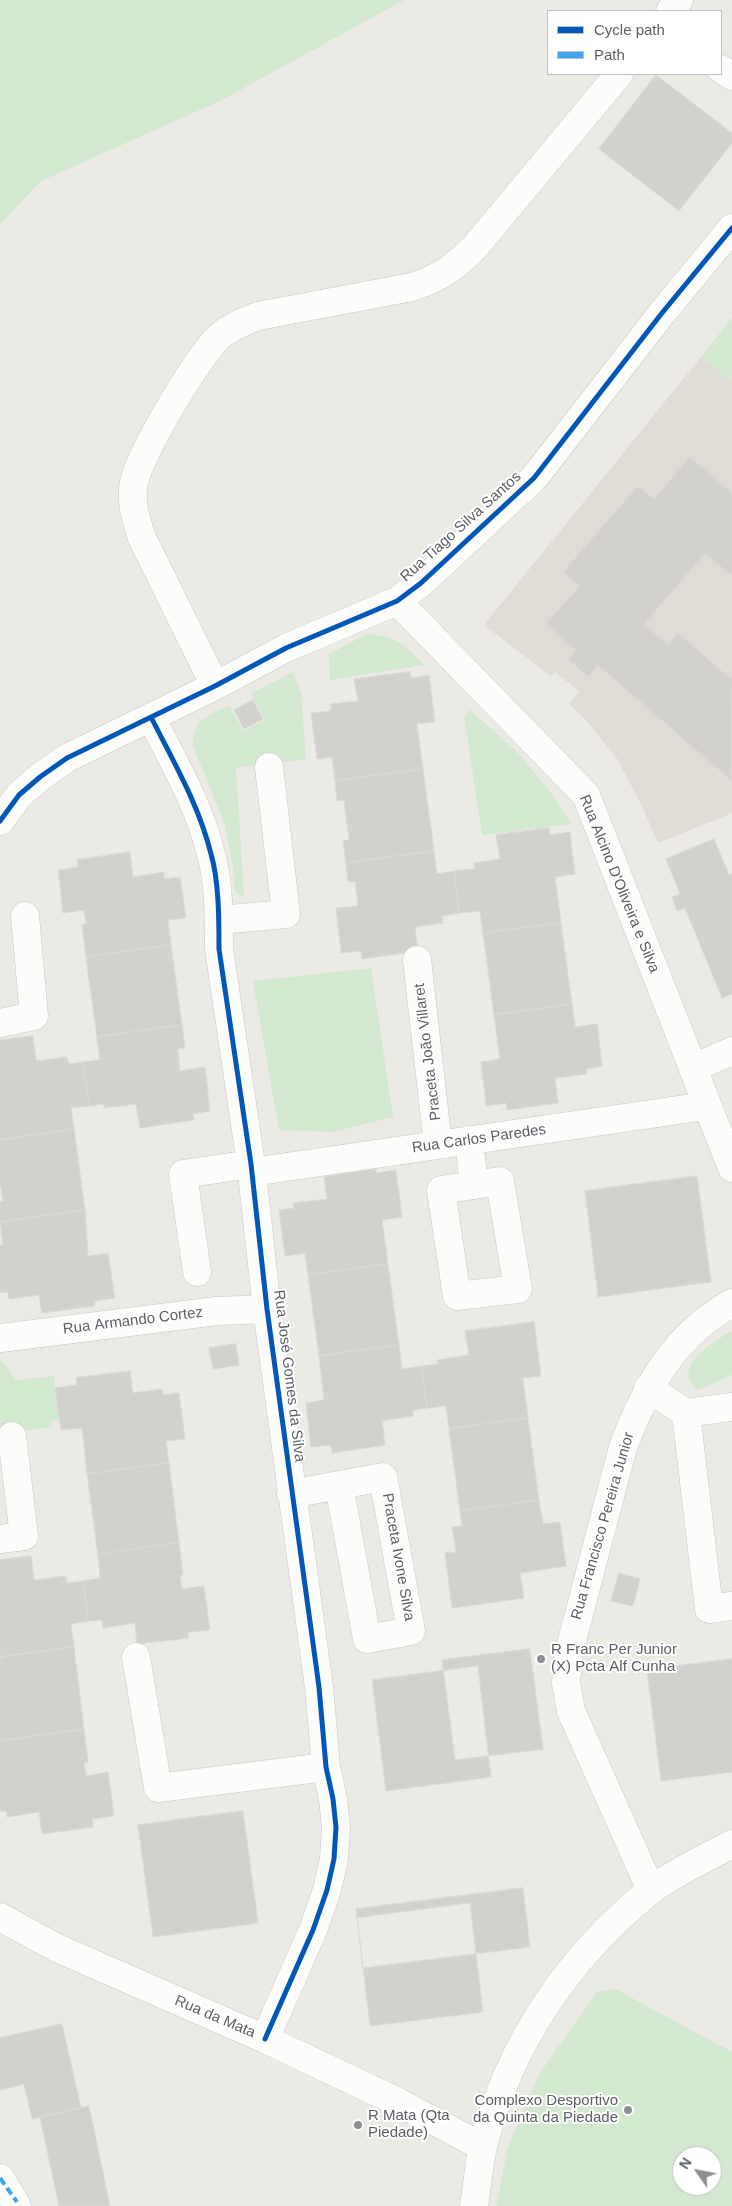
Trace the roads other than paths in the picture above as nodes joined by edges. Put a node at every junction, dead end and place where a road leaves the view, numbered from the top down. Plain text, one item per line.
1 (679, 0) edge
2 (671, 10) edge
3 (617, 75) edge
4 (732, 228) edge
5 (397, 601) junction
6 (215, 686) junction
7 (150, 717) junction
8 (269, 767) dead end
9 (0, 821) edge
10 (25, 916) dead end
11 (219, 920) junction
12 (417, 960) dead end
13 (0, 1023) edge
14 (732, 1050) edge
15 (693, 1068) junction
16 (706, 1106) junction
17 (469, 1140) junction
18 (438, 1145) junction
19 (252, 1168) junction
20 (732, 1168) edge
21 (474, 1185) dead end
22 (197, 1272) dead end
23 (732, 1303) edge
24 (267, 1309) junction
25 (0, 1338) edge
26 (648, 1388) junction
27 (732, 1407) edge
28 (686, 1413) junction
29 (12, 1436) dead end
30 (339, 1485) junction
31 (291, 1494) junction
32 (0, 1539) edge
33 (732, 1606) edge
34 (136, 1657) dead end
35 (326, 1767) junction
36 (732, 1844) edge
37 (651, 1890) junction
38 (0, 1917) edge
39 (265, 2039) junction
40 (483, 2147) junction
41 (0, 2178) edge
42 (17, 2204) edge
43 (474, 2206) edge

1 - 2 street
3 - 6 street
4 - 5 street, Rua Tiago Silva Santos
5 - 6 street, Rua Tiago Silva Santos
5 - 15 street, Rua Alcino D'Oliveira e Silva
6 - 7 street, Rua Tiago Silva Santos
7 - 9 street, Rua Tiago Silva Santos
7 - 11 street, Rua José Gomes da Silva
8 - 11 street
10 - 13 street
11 - 19 street, Rua José Gomes da Silva
12 - 18 street, Praceta João Villaret
14 - 15 street
15 - 16 street, Rua Alcino D'Oliveira e Silva
16 - 17 street, Rua Carlos Paredes
16 - 20 street, Rua Alcino D'Oliveira e Silva
17 - 18 street, Rua Carlos Paredes
17 - 21 street
18 - 19 street, Rua Carlos Paredes
19 - 22 street, Rua Carlos Paredes
19 - 24 street, Rua José Gomes da Silva
23 - 26 street, Rua Francisco Pereira Junior
24 - 25 street, Rua Armando Cortez
24 - 31 street, Rua José Gomes da Silva
26 - 28 street
26 - 37 street, Rua Francisco Pereira Junior
27 - 28 street
28 - 33 street
29 - 32 street
30 - 30 street, Praceta Ivone Silva
30 - 31 street, Praceta Ivone Silva
31 - 35 street, Rua José Gomes da Silva
34 - 35 street
35 - 39 street, Rua José Gomes da Silva
36 - 37 street
37 - 40 street
38 - 39 street, Rua da Mata
39 - 40 street, Rua da Mata
40 - 43 street
41 - 42 street

